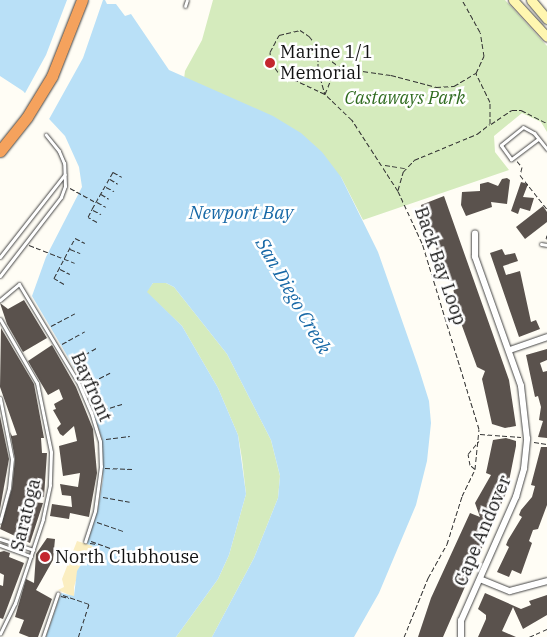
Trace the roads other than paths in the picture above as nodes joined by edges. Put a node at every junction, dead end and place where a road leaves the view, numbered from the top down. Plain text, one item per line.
1 (82, 0) edge
2 (187, 0) edge
3 (513, 0) edge
4 (530, 0) edge
5 (185, 6) dead end
6 (547, 18) edge
7 (547, 37) edge
8 (46, 135) dead end
9 (538, 139) junction
10 (547, 149) edge
11 (0, 151) edge
12 (65, 173) junction
13 (475, 234) dead end
14 (542, 244) dead end
15 (547, 245) edge
16 (0, 257) edge
17 (0, 276) edge
18 (0, 300) edge
19 (0, 319) edge
20 (547, 337) edge
21 (510, 350) junction
22 (0, 398) edge
23 (0, 522) edge
24 (0, 539) edge
25 (87, 541) road end
26 (0, 545) edge
27 (33, 550) junction
28 (31, 556) junction
29 (480, 579) junction
30 (547, 580) edge
31 (58, 593) road end
32 (1, 636) edge
33 (43, 637) edge
34 (461, 637) edge

1 - 11 highway
2 - 5 lane
3 - 7 street
4 - 6 street
8 - 12 lane
9 - 9 lane
9 - 10 lane
12 - 16 lane
12 - 17 lane
13 - 21 street, Cape Andover
14 - 15 lane
18 - 25 lane, Bayfront
19 - 27 lane, Saratoga
20 - 21 street
21 - 29 street, Cape Andover
22 - 23 lane
24 - 27 lane
26 - 28 lane
27 - 28 lane, Saratoga
28 - 32 lane, Saratoga
29 - 30 street
29 - 34 street, Cape Andover
31 - 33 lane

